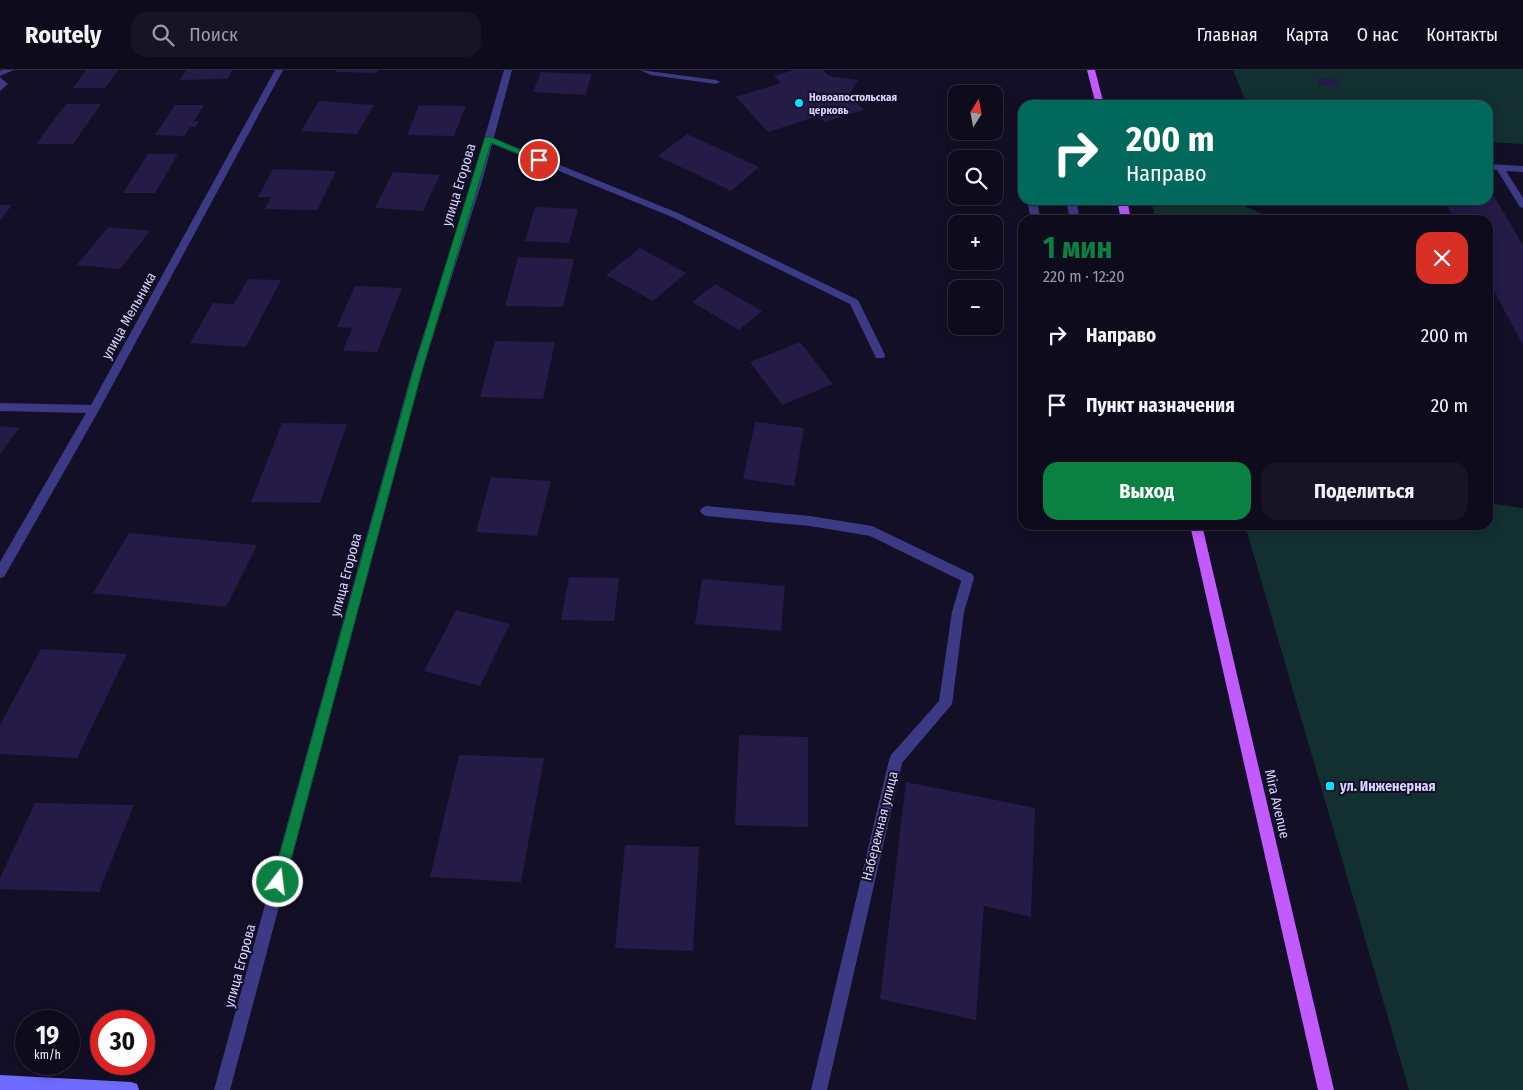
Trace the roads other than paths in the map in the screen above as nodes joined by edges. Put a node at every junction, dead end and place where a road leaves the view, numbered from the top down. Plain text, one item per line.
1 (10, 70) edge
2 (279, 70) edge
3 (508, 70) edge
4 (644, 70) edge
5 (1092, 70) edge
6 (0, 74) edge
7 (0, 79) edge
8 (716, 82) dead end
9 (0, 89) edge
10 (1099, 100) edge
11 (488, 139) junction
12 (1493, 168) edge
13 (1500, 168) junction
14 (1523, 169) edge
15 (1523, 205) edge
16 (880, 355) dead end
17 (0, 407) edge
18 (94, 409) junction
19 (706, 511) dead end
20 (1197, 530) edge
21 (0, 573) edge
22 (0, 1083) edge
23 (131, 1090) edge
24 (222, 1090) edge
25 (819, 1090) edge
26 (1326, 1090) edge

1 - 6 street
2 - 18 street, улица Мельника
3 - 11 street, улица Егорова
4 - 8 street
5 - 10 main road
7 - 9 street
11 - 16 street
11 - 24 street, улица Егорова
12 - 13 street
13 - 14 street
13 - 15 street
17 - 18 street
18 - 21 street, улица Мельника
19 - 25 street, Набережная улица
20 - 26 main road, Mira Avenue
22 - 23 street

